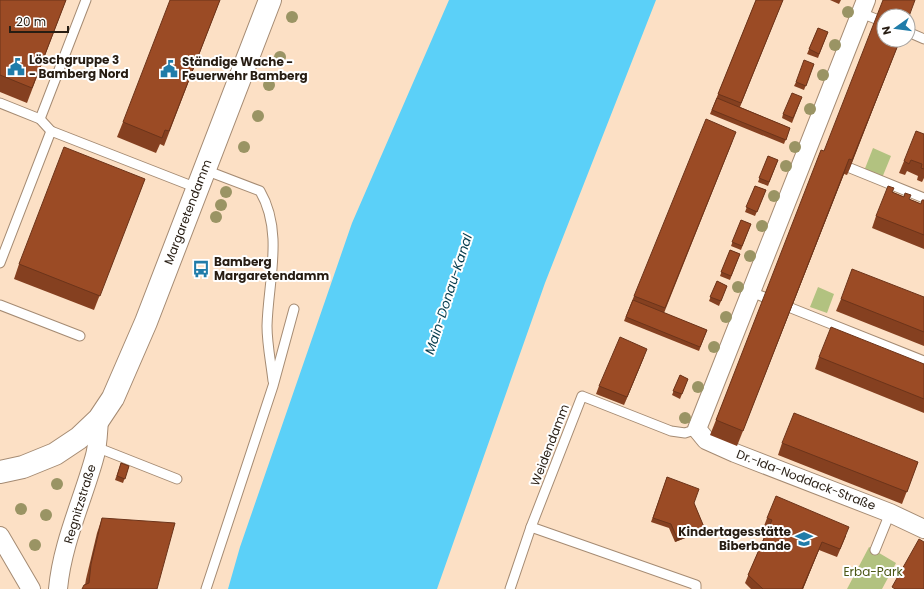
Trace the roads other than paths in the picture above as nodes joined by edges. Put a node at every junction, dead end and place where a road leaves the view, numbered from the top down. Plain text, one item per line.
1 (86, 0) edge
2 (270, 0) edge
3 (868, 11) edge
4 (0, 103) edge
5 (40, 118) junction
6 (51, 131) junction
7 (850, 168) edge
8 (201, 179) junction
9 (924, 198) edge
10 (0, 263) edge
11 (0, 305) edge
12 (791, 308) edge
13 (294, 309) dead end
14 (80, 336) dead end
15 (924, 361) edge
16 (273, 386) junction
17 (99, 419) junction
18 (697, 429) junction
19 (96, 447) junction
20 (0, 472) edge
21 (177, 479) dead end
22 (890, 513) junction
23 (531, 527) junction
24 (922, 528) edge
25 (0, 536) edge
26 (875, 550) dead end
27 (696, 587) edge
28 (31, 589) edge
29 (58, 589) edge
30 (206, 589) edge
31 (510, 589) edge

1 - 5 lane
2 - 8 street, Margaretendamm
3 - 18 street
4 - 5 lane
5 - 6 lane
6 - 8 lane
6 - 10 lane
7 - 9 lane
8 - 16 lane
8 - 17 street, Margaretendamm
11 - 14 lane
12 - 15 lane
13 - 16 lane
16 - 30 lane
17 - 19 street, Regnitzstraße
17 - 20 street, Margaretendamm
18 - 22 street, Dr.-Ida-Noddack-Straße
18 - 23 lane, Weidendamm
19 - 21 lane
19 - 29 street, Regnitzstraße
22 - 24 street, Dr.-Ida-Noddack-Straße
22 - 26 lane
23 - 27 lane
23 - 31 lane, Weidendamm
25 - 28 street

